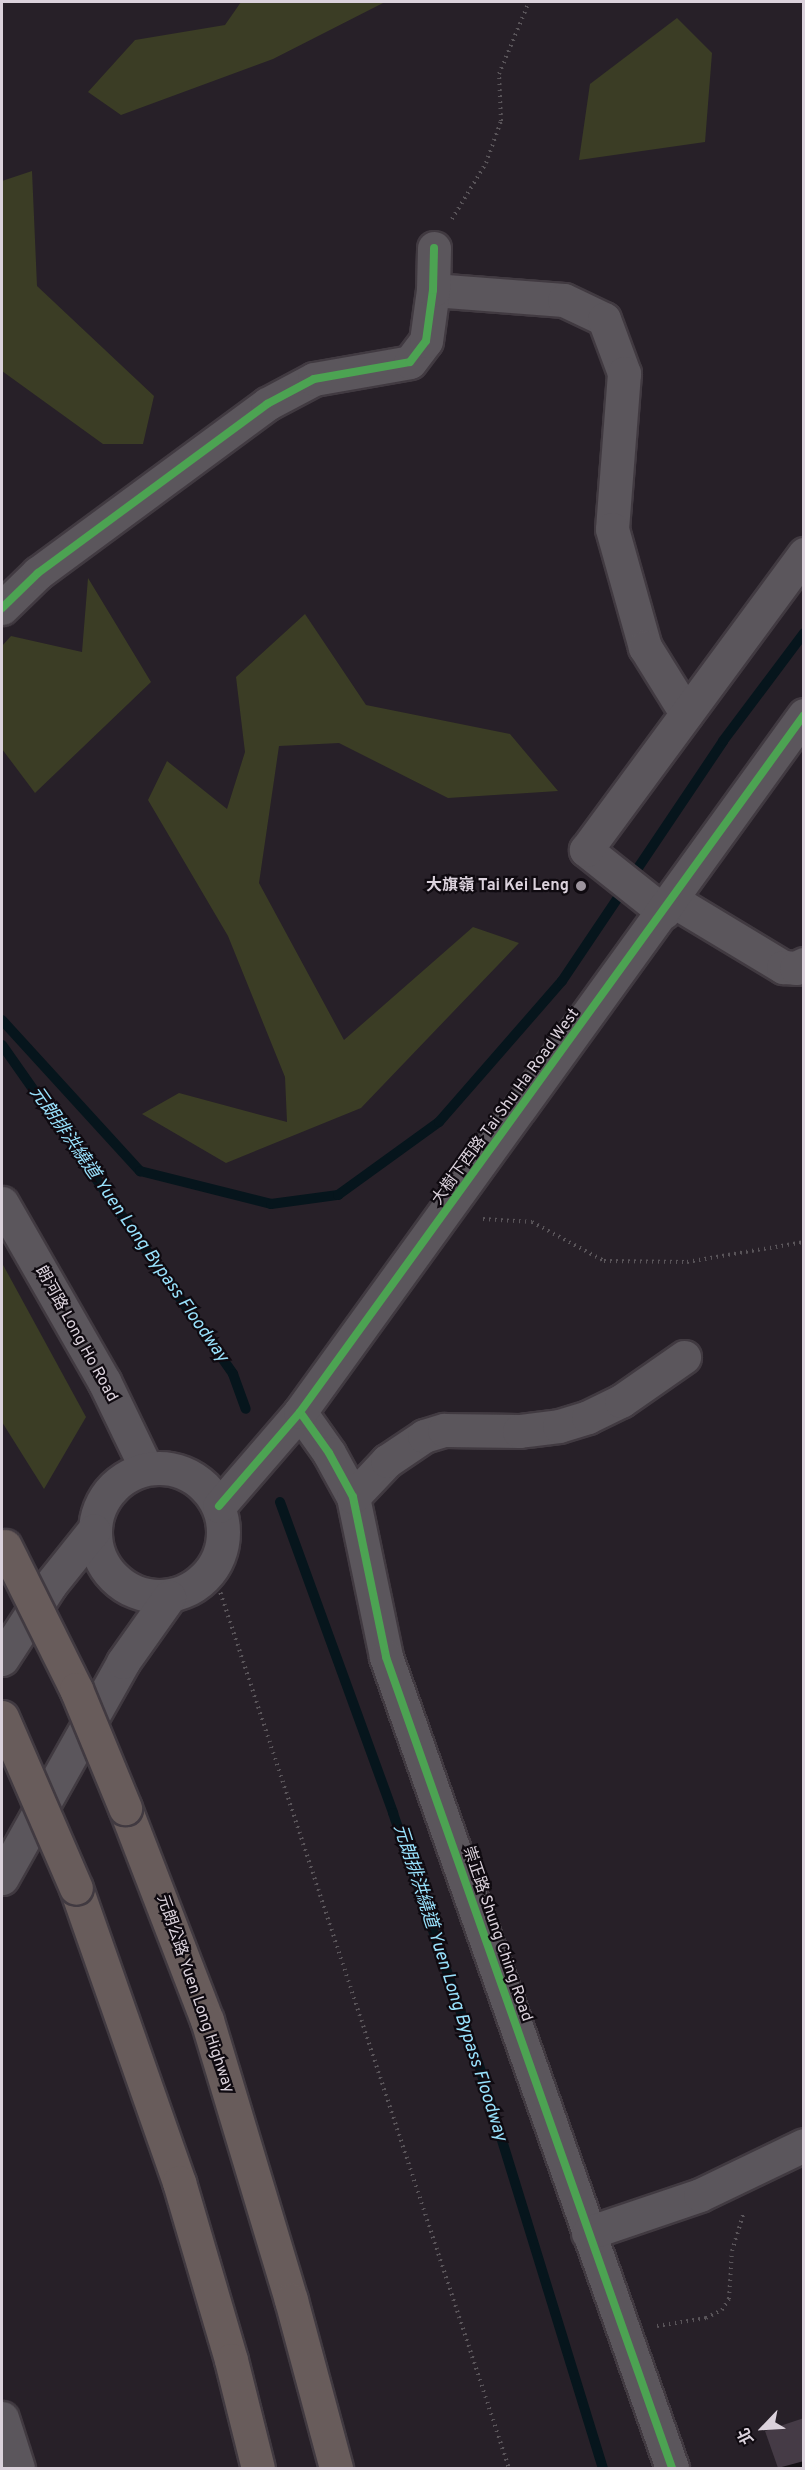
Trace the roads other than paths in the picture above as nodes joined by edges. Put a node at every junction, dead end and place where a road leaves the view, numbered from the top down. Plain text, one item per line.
1 (434, 248) road end
2 (433, 290) junction
3 (804, 554) edge
4 (2, 608) edge
5 (686, 712) junction
6 (804, 715) edge
7 (668, 906) junction
8 (804, 964) edge
9 (2, 1203) edge
10 (684, 1358) dead end
11 (300, 1412) junction
12 (146, 1468) junction
13 (354, 1497) junction
14 (219, 1506) junction
15 (94, 1530) junction
16 (3, 1542) edge
17 (169, 1597) junction
18 (2, 1659) edge
19 (2, 1717) edge
20 (2, 1878) edge
21 (804, 2145) edge
22 (588, 2233) junction
23 (2, 2418) edge
24 (18, 2469) edge
25 (258, 2469) edge
26 (336, 2469) edge
27 (672, 2469) edge

1 - 2 street
2 - 4 street
2 - 5 street
3 - 5 street
5 - 7 street
6 - 7 street, 大樹下西路 Tai Shu Ha Road West
7 - 8 street
7 - 11 street, 大樹下西路 Tai Shu Ha Road West
9 - 12 street, 朗河路 Long Ho Road
10 - 13 street
11 - 13 street, 崇正路 Shung Ching Road
11 - 14 street, 大樹下西路 Tai Shu Ha Road West
12 - 14 street
12 - 15 street
13 - 22 street, 崇正路 Shung Ching Road
14 - 17 street
15 - 17 street
15 - 18 street
16 - 26 highway, 元朗公路 Yuen Long Highway, bridge
17 - 20 street
19 - 25 highway, bridge
21 - 22 street
22 - 27 street, 崇正路 Shung Ching Road
23 - 24 street

